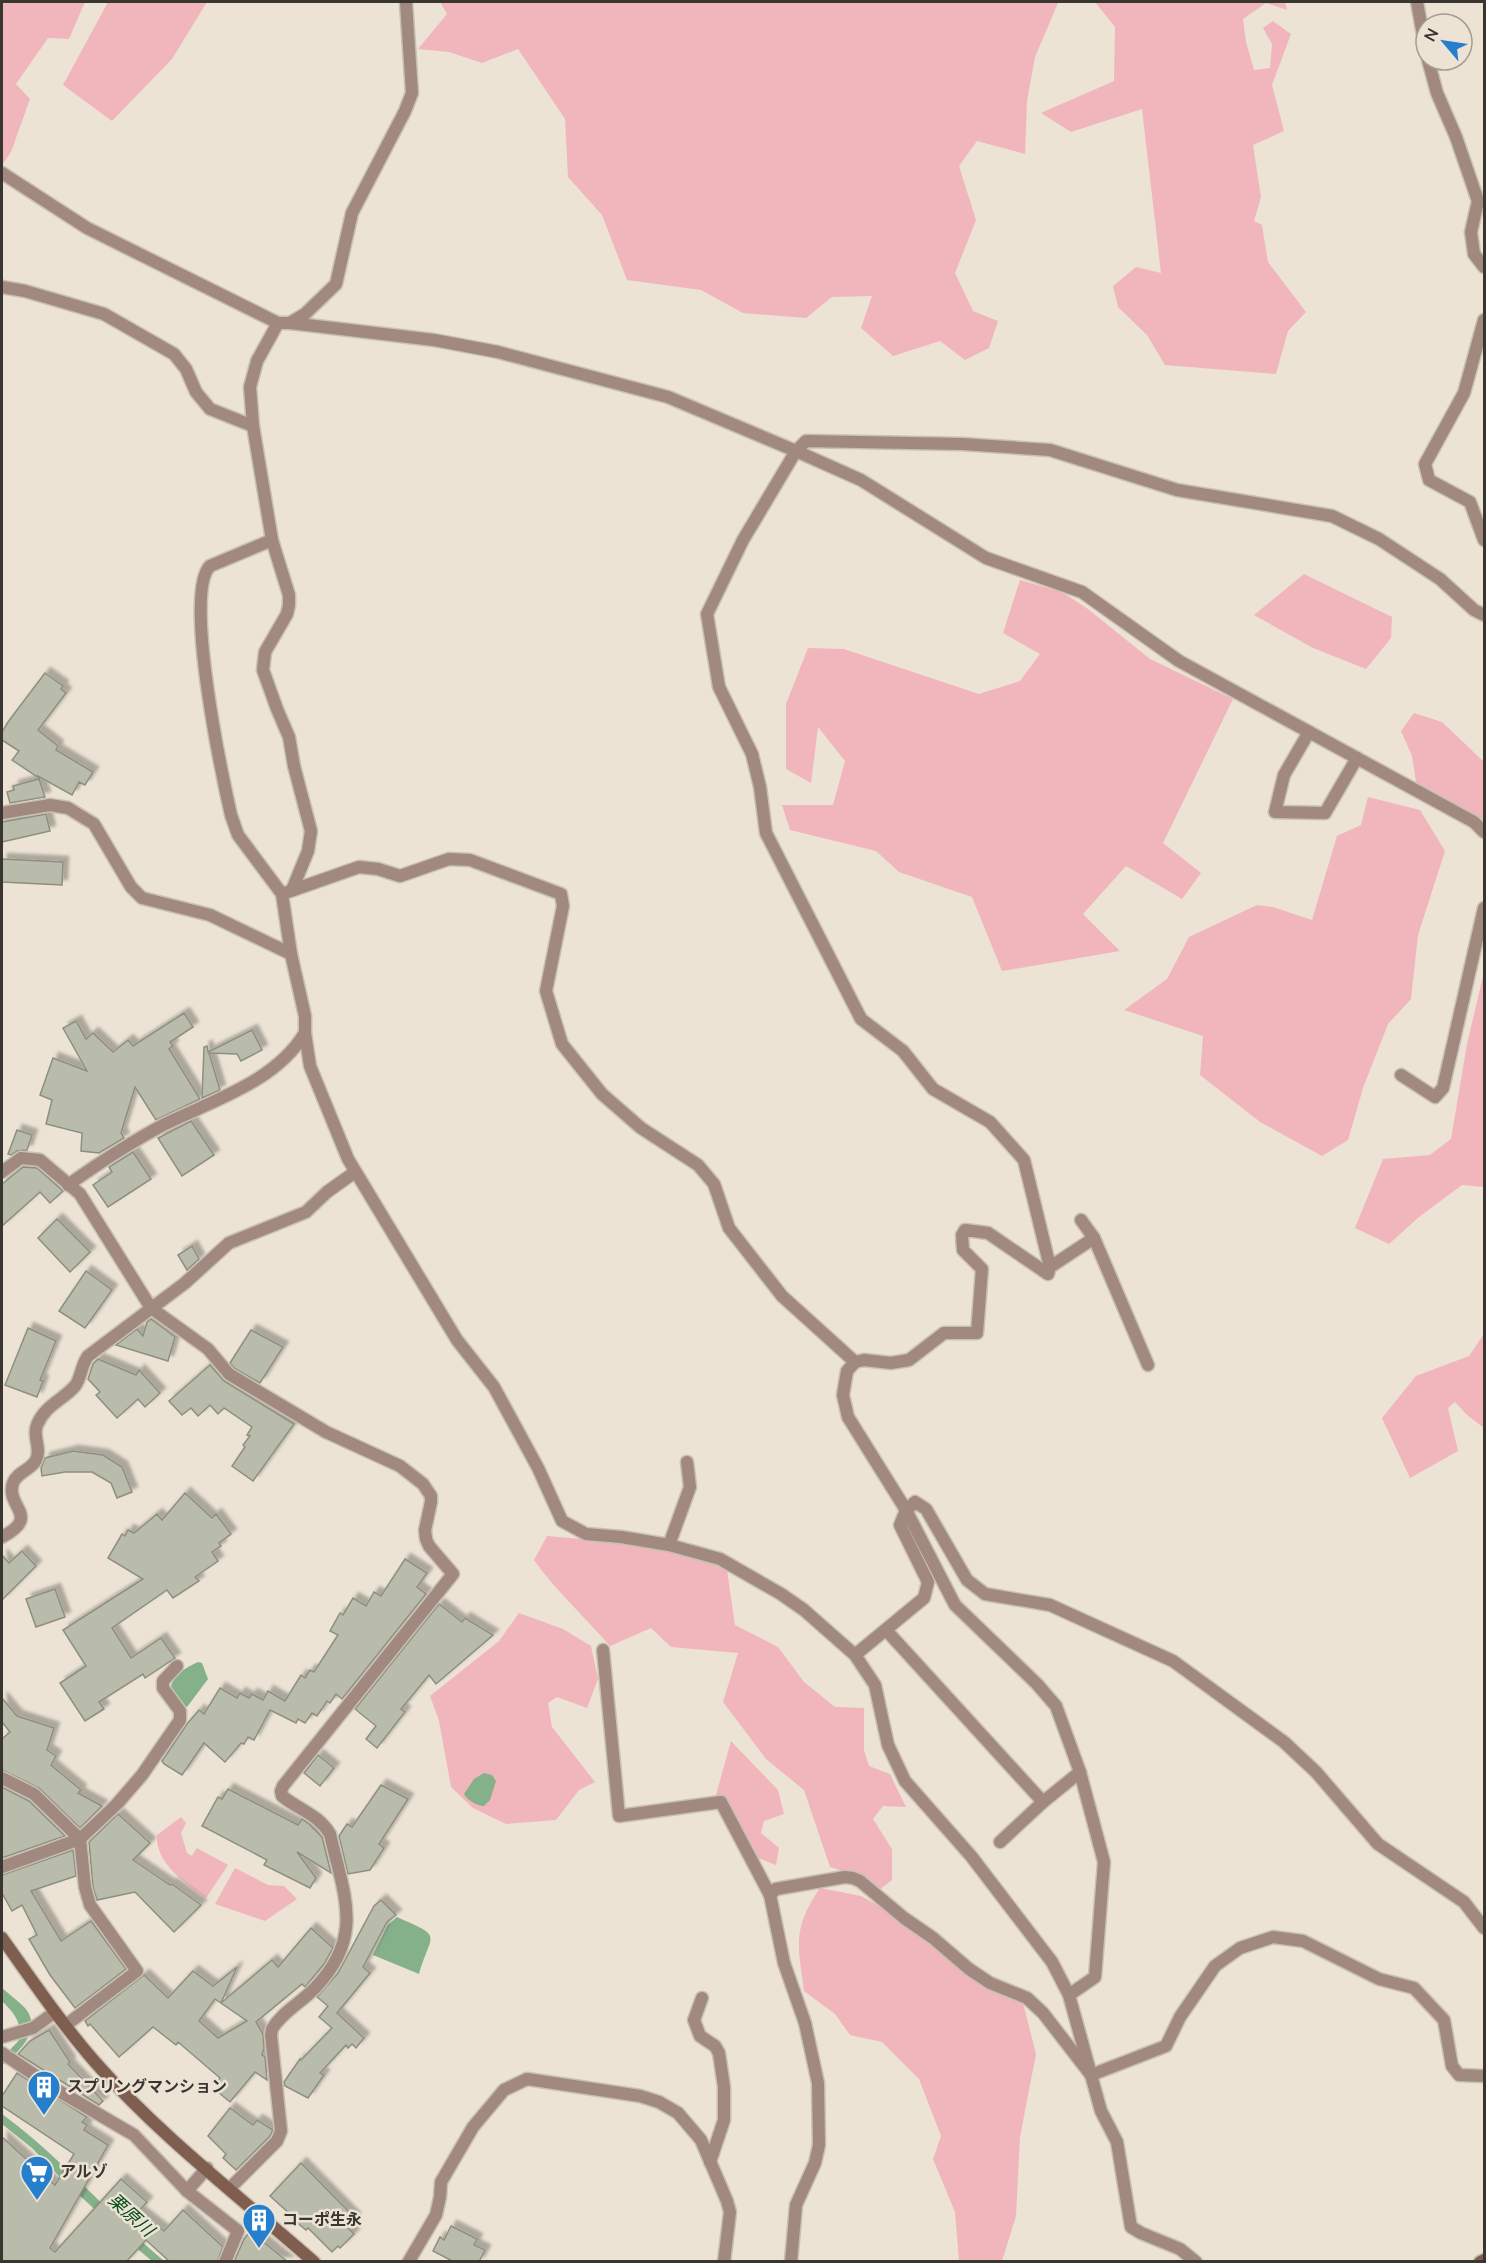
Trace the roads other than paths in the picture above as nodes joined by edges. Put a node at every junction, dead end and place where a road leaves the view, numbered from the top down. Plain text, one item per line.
1 (406, 2) edge
2 (1431, 72) edge
3 (2, 173) edge
4 (7, 183) edge
5 (1485, 267) edge
6 (2, 287) edge
7 (1485, 320) edge
8 (284, 323) junction
9 (253, 426) junction
10 (796, 451) junction
11 (272, 540) junction
12 (1485, 540) edge
13 (1485, 615) edge
14 (1309, 732) junction
15 (1357, 758) junction
16 (2, 813) edge
17 (1485, 832) edge
18 (287, 892) junction
19 (1485, 908) edge
20 (291, 954) junction
21 (305, 1033) junction
22 (1401, 1075) dead end
23 (2, 1172) edge
24 (355, 1172) junction
25 (68, 1185) junction
26 (1081, 1220) dead end
27 (1094, 1238) junction
28 (1050, 1267) junction
29 (151, 1308) junction
30 (855, 1362) junction
31 (1148, 1365) dead end
32 (687, 1462) dead end
33 (906, 1510) junction
34 (2, 1537) edge
35 (669, 1545) junction
36 (886, 1630) junction
37 (603, 1650) dead end
38 (855, 1655) junction
39 (177, 1665) dead end
40 (1080, 1772) junction
41 (2, 1778) edge
42 (1043, 1802) junction
43 (80, 1839) junction
44 (1000, 1842) dead end
45 (2, 1867) edge
46 (770, 1895) junction
47 (1485, 1928) edge
48 (2, 1938) edge
49 (1069, 1995) junction
50 (702, 1998) dead end
51 (56, 2012) junction
52 (66, 2025) junction
53 (2, 2037) edge
54 (6, 2055) edge
55 (1091, 2075) junction
56 (1485, 2076) edge
57 (710, 2162) junction
58 (207, 2168) junction
59 (230, 2188) junction
60 (187, 2191) junction
61 (1485, 2260) edge
62 (409, 2261) edge
63 (225, 2262) edge
64 (314, 2262) edge
65 (724, 2262) edge
66 (791, 2262) edge
67 (1196, 2262) edge
68 (1480, 2262) edge

1 - 8 street
2 - 5 street
3 - 4 street
4 - 8 street
6 - 9 street
7 - 12 street
8 - 9 street
8 - 10 street
9 - 11 street
10 - 13 street
10 - 14 street
10 - 28 street
11 - 18 street
11 - 18 street
14 - 15 street
14 - 15 street
15 - 17 street
16 - 20 street
18 - 20 street
18 - 30 street
19 - 22 street
20 - 21 street
21 - 24 street
21 - 25 street
23 - 25 street
24 - 29 street
24 - 35 street
25 - 29 street
26 - 27 street
27 - 28 street
27 - 31 street
28 - 30 street
29 - 34 street
29 - 59 street
30 - 33 street
32 - 35 street
33 - 36 street
33 - 40 street
33 - 47 street
35 - 38 street
36 - 38 street
36 - 42 street
37 - 46 street
38 - 49 street
39 - 43 street
40 - 42 street
40 - 49 street
41 - 43 street
42 - 44 street
43 - 45 street
43 - 52 street
46 - 55 street
46 - 66 street
48 - 51 main road
49 - 55 street
50 - 57 street
51 - 52 main road
51 - 53 street
52 - 58 main road
54 - 60 street
55 - 56 street
55 - 67 street
57 - 62 street
57 - 65 street
58 - 59 main road
58 - 60 street
59 - 64 main road
60 - 63 street
61 - 68 main road

